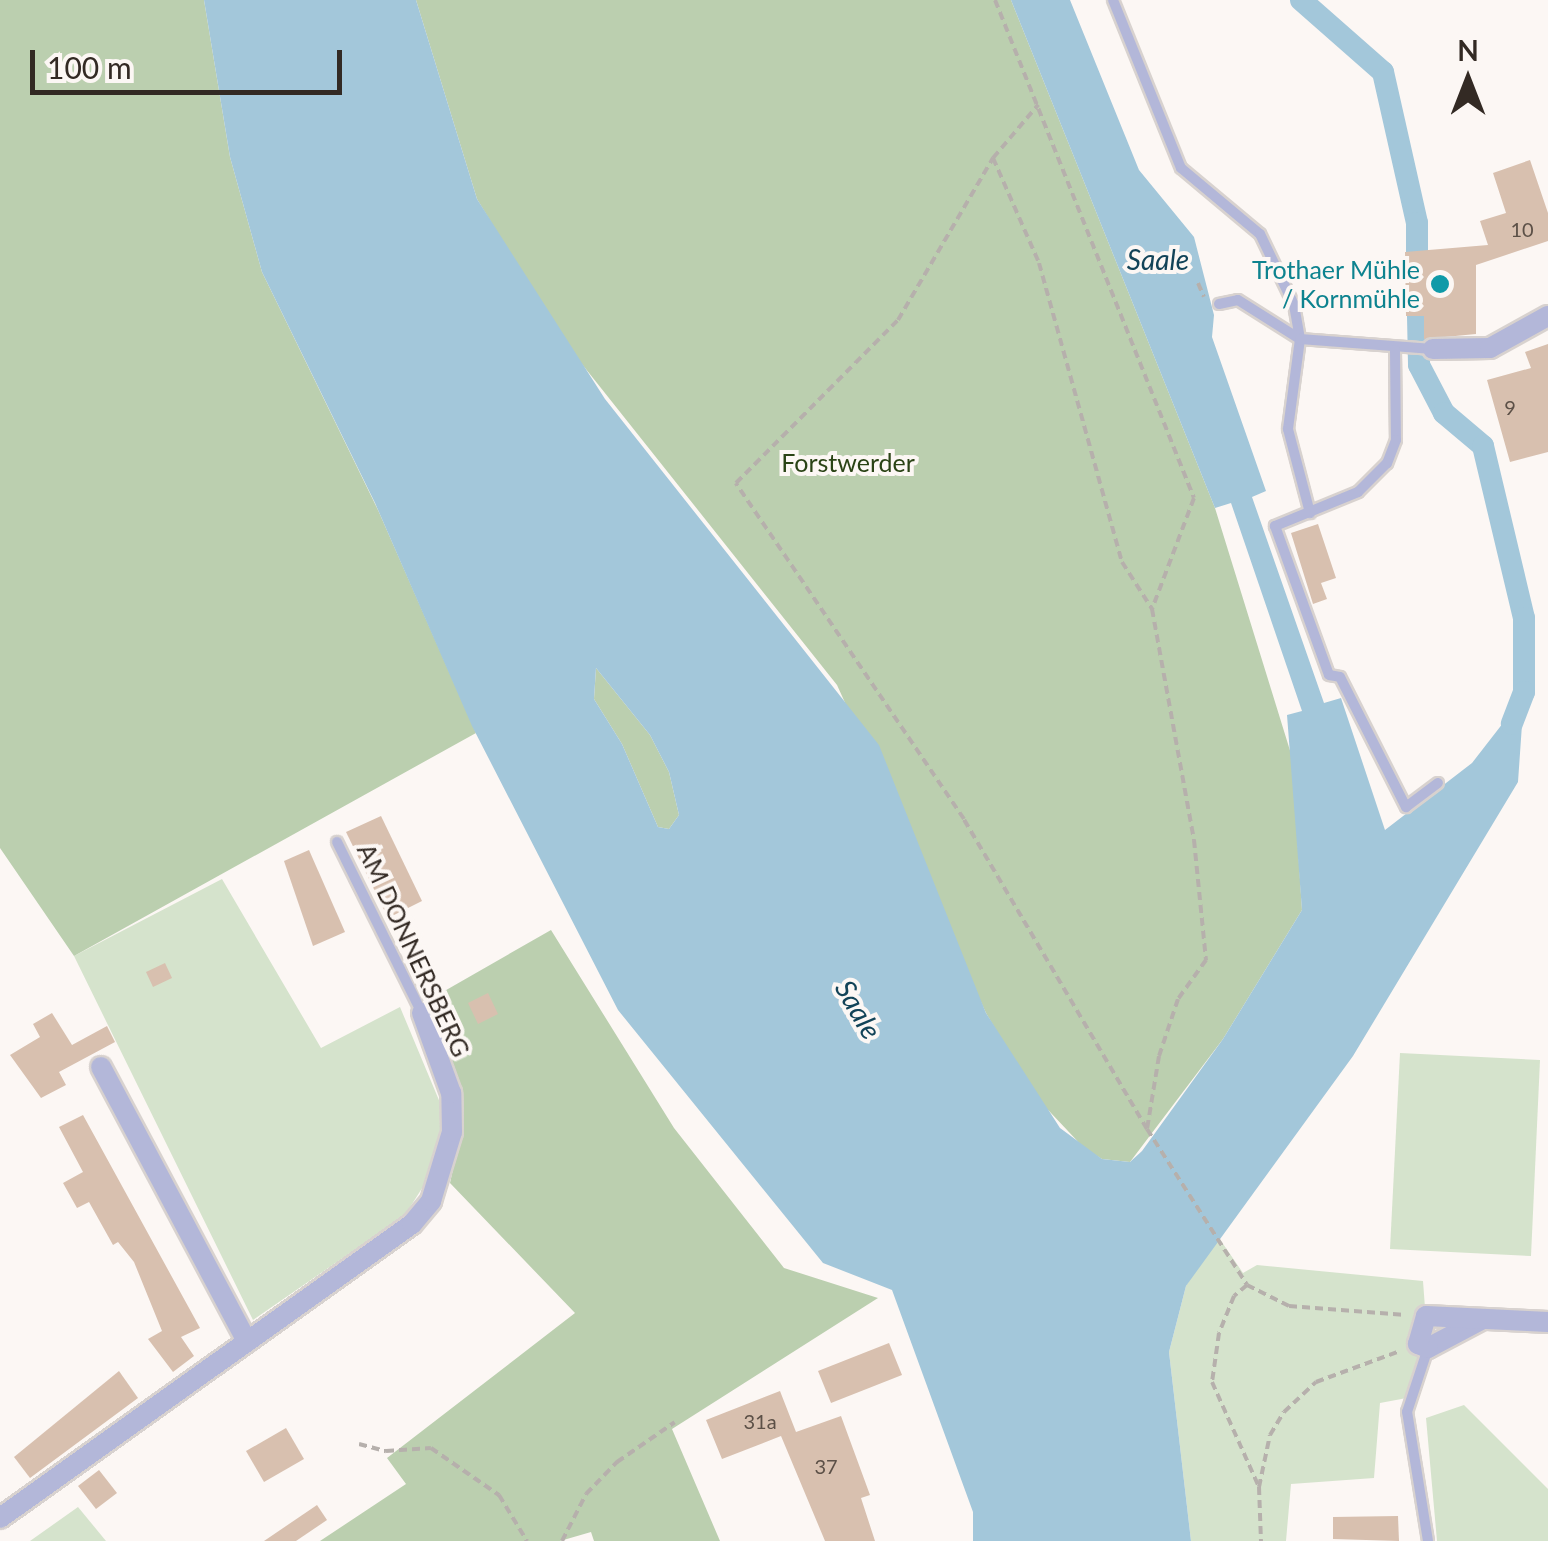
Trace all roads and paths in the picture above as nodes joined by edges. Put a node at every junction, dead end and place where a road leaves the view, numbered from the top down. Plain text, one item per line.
1 (995, 0) edge
2 (1113, 0) edge
3 (1038, 105) junction
4 (992, 158) junction
5 (1220, 304) dead end
6 (1548, 316) edge
7 (1300, 339) junction
8 (1433, 349) joint
9 (1394, 350) junction
10 (1310, 513) junction
11 (1152, 608) junction
12 (1329, 675) junction
13 (1317, 680) dead end
14 (1438, 783) dead end
15 (337, 842) dead end
16 (422, 1013) joint
17 (101, 1067) dead end
18 (1148, 1129) junction
19 (1247, 1285) junction
20 (1426, 1316) junction
21 (1482, 1319) junction
22 (1548, 1322) edge
23 (247, 1342) junction
24 (1423, 1346) junction
25 (675, 1422) dead end
26 (359, 1444) dead end
27 (1259, 1487) junction
28 (1, 1513) edge
29 (527, 1541) edge
30 (562, 1541) edge
31 (1261, 1541) edge
32 (1428, 1541) edge

1 - 3 path
2 - 7 lane
3 - 4 path
3 - 11 path
4 - 11 path
4 - 18 path
5 - 7 lane
6 - 8 street
7 - 9 lane
7 - 10 lane
8 - 9 lane
9 - 10 lane
10 - 12 lane
11 - 18 path
12 - 13 lane
12 - 14 lane
15 - 16 lane, AM DONNERSBERG
16 - 23 street, AM DONNERSBERG
17 - 23 street
18 - 19 path
19 - 20 path
19 - 27 path
20 - 21 street
20 - 24 street
21 - 22 street
21 - 24 street
23 - 28 street, AM DONNERSBERG
24 - 27 path
24 - 32 lane
25 - 30 path
26 - 29 path
27 - 31 path

